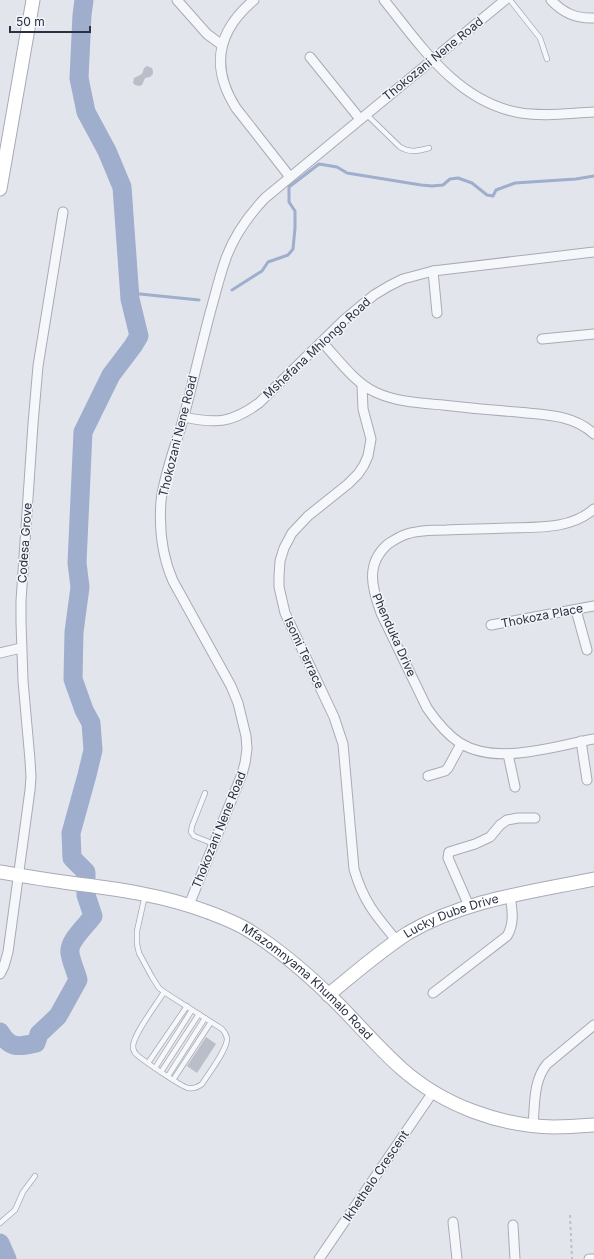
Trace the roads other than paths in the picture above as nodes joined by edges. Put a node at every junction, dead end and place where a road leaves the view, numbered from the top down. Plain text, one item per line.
1 (33, 0) edge
2 (177, 0) edge
3 (254, 0) edge
4 (384, 0) edge
5 (505, 0) edge
6 (510, 0) edge
7 (551, 0) edge
8 (594, 18) edge
9 (222, 45) junction
10 (310, 57) dead end
11 (432, 59) junction
12 (547, 59) dead end
13 (594, 112) edge
14 (363, 117) junction
15 (429, 148) dead end
16 (290, 176) junction
17 (0, 189) edge
18 (63, 212) dead end
19 (594, 252) edge
20 (433, 271) junction
21 (437, 313) dead end
22 (594, 334) edge
23 (542, 339) dead end
24 (322, 342) junction
25 (362, 385) junction
26 (184, 417) junction
27 (594, 434) edge
28 (594, 509) edge
29 (594, 606) edge
30 (576, 610) junction
31 (491, 626) dead end
32 (21, 648) junction
33 (587, 650) dead end
34 (0, 653) edge
35 (594, 739) edge
36 (581, 741) junction
37 (461, 744) junction
38 (508, 754) junction
39 (428, 776) dead end
40 (587, 780) dead end
41 (515, 787) dead end
42 (205, 793) dead end
43 (535, 818) dead end
44 (214, 844) junction
45 (0, 872) edge
46 (18, 875) junction
47 (594, 879) edge
48 (145, 894) junction
49 (510, 895) junction
50 (189, 905) junction
51 (470, 906) junction
52 (397, 941) junction
53 (0, 974) edge
54 (164, 992) junction
55 (434, 992) dead end
56 (328, 995) junction
57 (187, 1006) junction
58 (192, 1010) junction
59 (199, 1014) junction
60 (205, 1018) junction
61 (211, 1022) junction
62 (594, 1025) edge
63 (148, 1063) junction
64 (155, 1068) junction
65 (162, 1072) junction
66 (168, 1076) junction
67 (173, 1080) junction
68 (433, 1092) junction
69 (533, 1125) junction
70 (594, 1126) edge
71 (35, 1176) dead end
72 (1, 1222) edge
73 (453, 1222) dead end
74 (513, 1225) dead end
75 (319, 1259) edge
76 (457, 1259) edge
77 (514, 1259) edge
78 (589, 1259) edge
79 (594, 1259) edge

1 - 17 street
2 - 9 street
3 - 9 street
4 - 11 street
5 - 11 street, Thokozani Nene Road
6 - 12 lane
7 - 8 street
9 - 16 street
10 - 14 street
11 - 13 street
11 - 14 street, Thokozani Nene Road
14 - 15 lane
14 - 16 street, Thokozani Nene Road
16 - 26 street, Thokozani Nene Road
18 - 32 street, Codesa Grove
19 - 20 street, Mshefana Mhlongo Road
20 - 21 street
20 - 24 street, Mshefana Mhlongo Road
22 - 23 street
24 - 25 street
24 - 26 street, Mshefana Mhlongo Road
25 - 27 street
25 - 52 street, Isomi Terrace
26 - 44 street, Thokozani Nene Road
28 - 37 street, Phenduka Drive
29 - 30 street, Thokoza Place
30 - 31 street, Thokoza Place
30 - 33 street
32 - 34 street
32 - 46 street, Codesa Grove
35 - 36 street, Phenduka Drive
36 - 38 street, Phenduka Drive
36 - 40 street
37 - 38 street, Phenduka Drive
37 - 39 street
38 - 41 street
42 - 44 lane
43 - 51 street
44 - 50 street, Thokozani Nene Road
45 - 46 street, Mfazomnyama Khumalo Road
46 - 48 street, Mfazomnyama Khumalo Road
46 - 53 street, Codesa Grove
47 - 49 street, Lucky Dube Drive
48 - 50 street, Mfazomnyama Khumalo Road
48 - 54 lane
49 - 51 street, Lucky Dube Drive
49 - 55 street
50 - 56 street, Mfazomnyama Khumalo Road
51 - 52 street, Lucky Dube Drive
52 - 56 street, Lucky Dube Drive
54 - 57 lane
54 - 63 lane
56 - 68 street, Mfazomnyama Khumalo Road
57 - 58 lane
57 - 63 lane
58 - 59 lane
58 - 64 lane
59 - 60 lane
59 - 65 lane
60 - 61 lane
60 - 66 lane
61 - 67 lane
61 - 67 lane
62 - 69 street
63 - 64 lane
64 - 65 lane
65 - 66 lane
66 - 67 lane
68 - 69 street, Mfazomnyama Khumalo Road
68 - 75 street, Ikhethelo Crescent
69 - 70 street, Mfazomnyama Khumalo Road
71 - 72 lane
73 - 76 street
74 - 77 street
78 - 79 street

